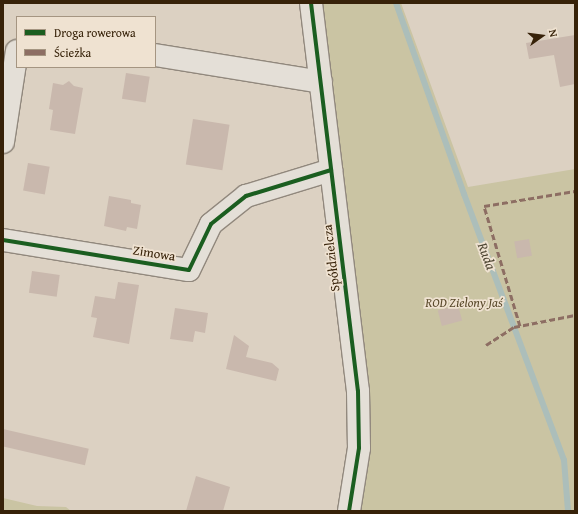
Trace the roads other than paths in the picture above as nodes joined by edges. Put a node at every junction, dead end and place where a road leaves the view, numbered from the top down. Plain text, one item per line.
1 (311, 3) edge
2 (156, 55) edge
3 (16, 58) edge
4 (321, 82) junction
5 (3, 142) edge
6 (331, 170) junction
7 (3, 240) edge
8 (349, 511) edge

1 - 4 street, Spółdzielcza
2 - 4 street
3 - 5 street
4 - 6 street, Spółdzielcza
6 - 7 street, Zimowa
6 - 8 street, Spółdzielcza

